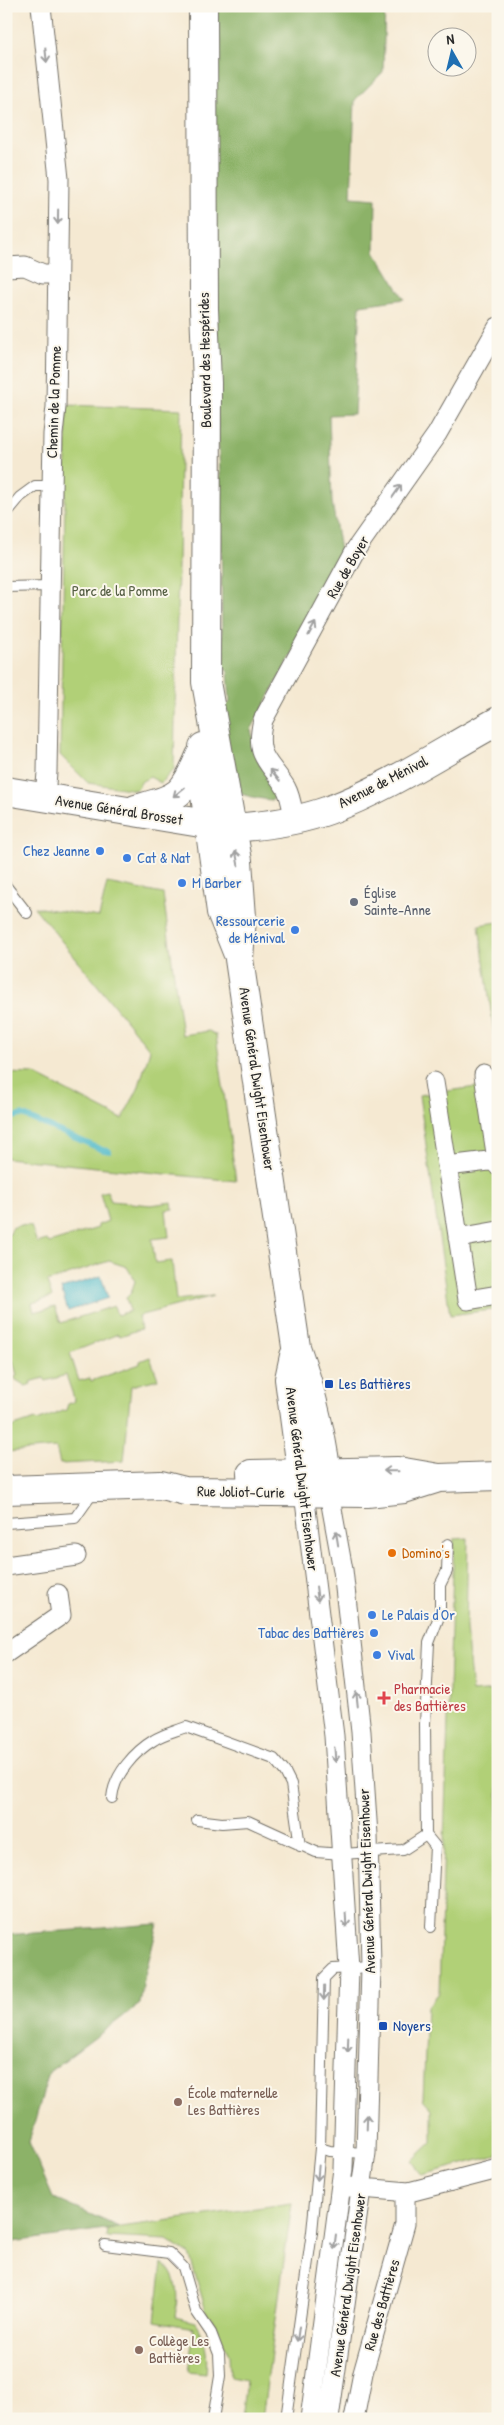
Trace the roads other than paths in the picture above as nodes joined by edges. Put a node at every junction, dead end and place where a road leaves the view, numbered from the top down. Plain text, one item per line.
1 (41, 6) edge
2 (203, 6) edge
3 (6, 267) edge
4 (57, 274) junction
5 (498, 327) edge
6 (52, 486) junction
7 (6, 514) edge
8 (49, 586) junction
9 (6, 587) edge
10 (210, 714) junction
11 (498, 721) edge
12 (203, 750) junction
13 (6, 791) edge
14 (45, 798) junction
15 (130, 810) junction
16 (294, 818) junction
17 (220, 826) junction
18 (6, 886) edge
19 (27, 913) dead end
20 (484, 1075) dead end
21 (434, 1082) dead end
22 (497, 1163) edge
23 (447, 1166) junction
24 (498, 1231) edge
25 (458, 1238) junction
26 (498, 1295) edge
27 (296, 1347) junction
28 (292, 1400) junction
29 (252, 1474) junction
30 (498, 1476) edge
31 (316, 1483) junction
32 (161, 1485) junction
33 (97, 1486) junction
34 (6, 1490) edge
35 (6, 1524) edge
36 (448, 1544) dead end
37 (76, 1556) dead end
38 (6, 1566) edge
39 (58, 1594) dead end
40 (6, 1654) edge
41 (112, 1798) dead end
42 (197, 1820) dead end
43 (426, 1836) junction
44 (300, 1846) junction
45 (368, 1851) junction
46 (342, 1854) junction
47 (431, 1927) dead end
48 (349, 1968) junction
49 (371, 1968) junction
50 (320, 2148) junction
51 (344, 2152) junction
52 (366, 2154) junction
53 (498, 2169) edge
54 (341, 2186) junction
55 (362, 2188) junction
56 (405, 2192) junction
57 (105, 2245) dead end
58 (213, 2419) edge
59 (286, 2419) edge
60 (310, 2419) edge
61 (329, 2419) edge
62 (354, 2419) edge

1 -> 4 street, Chemin de la Pomme
2 - 10 main road, Boulevard des Hespérides
3 - 4 street
4 - 6 street, Chemin de la Pomme
16 -> 5 street, Rue de Boyer
6 - 7 lane
6 - 8 street, Chemin de la Pomme
8 - 9 lane
8 - 14 street, Chemin de la Pomme
10 - 12 main road, Boulevard des Hespérides
10 - 17 main road, Boulevard des Hespérides
11 - 16 main road, Avenue de Ménival
12 -> 15 main road
12 - 17 main road, Boulevard des Hespérides
13 - 14 main road, Avenue Général Brosset
14 - 15 main road, Avenue Général Brosset
15 - 17 main road, Avenue Général Brosset
16 - 17 main road, Avenue de Ménival
17 - 27 main road, Avenue Général Dwight Eisenhower
18 - 19 lane
20 - 22 street
21 - 23 street
22 - 23 street
23 - 25 street
24 - 25 street
25 - 26 street
27 - 28 main road, Avenue Général Dwight Eisenhower
27 - 31 main road, Avenue Général Dwight Eisenhower
28 - 29 main road
28 - 31 main road, Avenue Général Dwight Eisenhower
29 - 31 main road, Rue Joliot-Curie
29 - 32 main road, Rue Joliot-Curie
30 - 31 main road, Rue Joliot-Curie
31 - 32 main road, Rue Joliot-Curie
45 -> 31 street, Avenue Général Dwight Eisenhower
31 -> 46 street, Avenue Général Dwight Eisenhower
32 - 33 main road, Rue Joliot-Curie
33 - 34 main road, Rue Joliot-Curie
33 - 35 lane
36 - 43 lane
37 - 38 street
39 - 40 street
41 - 44 lane
42 - 44 lane
43 - 45 lane
43 - 47 lane
44 - 46 lane
45 - 46 lane
45 - 49 street, Avenue Général Dwight Eisenhower
46 -> 48 street, Avenue Général Dwight Eisenhower
48 - 49 lane
48 -> 50 lane
48 -> 51 street, Avenue Général Dwight Eisenhower
52 -> 49 street, Avenue Général Dwight Eisenhower
50 - 51 lane
50 -> 59 lane
51 - 52 lane
51 - 54 street, Avenue Général Dwight Eisenhower
52 - 55 street, Avenue Général Dwight Eisenhower
53 - 56 street
54 - 55 street
54 -> 60 street, Avenue Général Dwight Eisenhower
55 - 56 street
55 - 61 street, Avenue Général Dwight Eisenhower
56 - 62 street, Rue des Battières
57 - 58 lane

